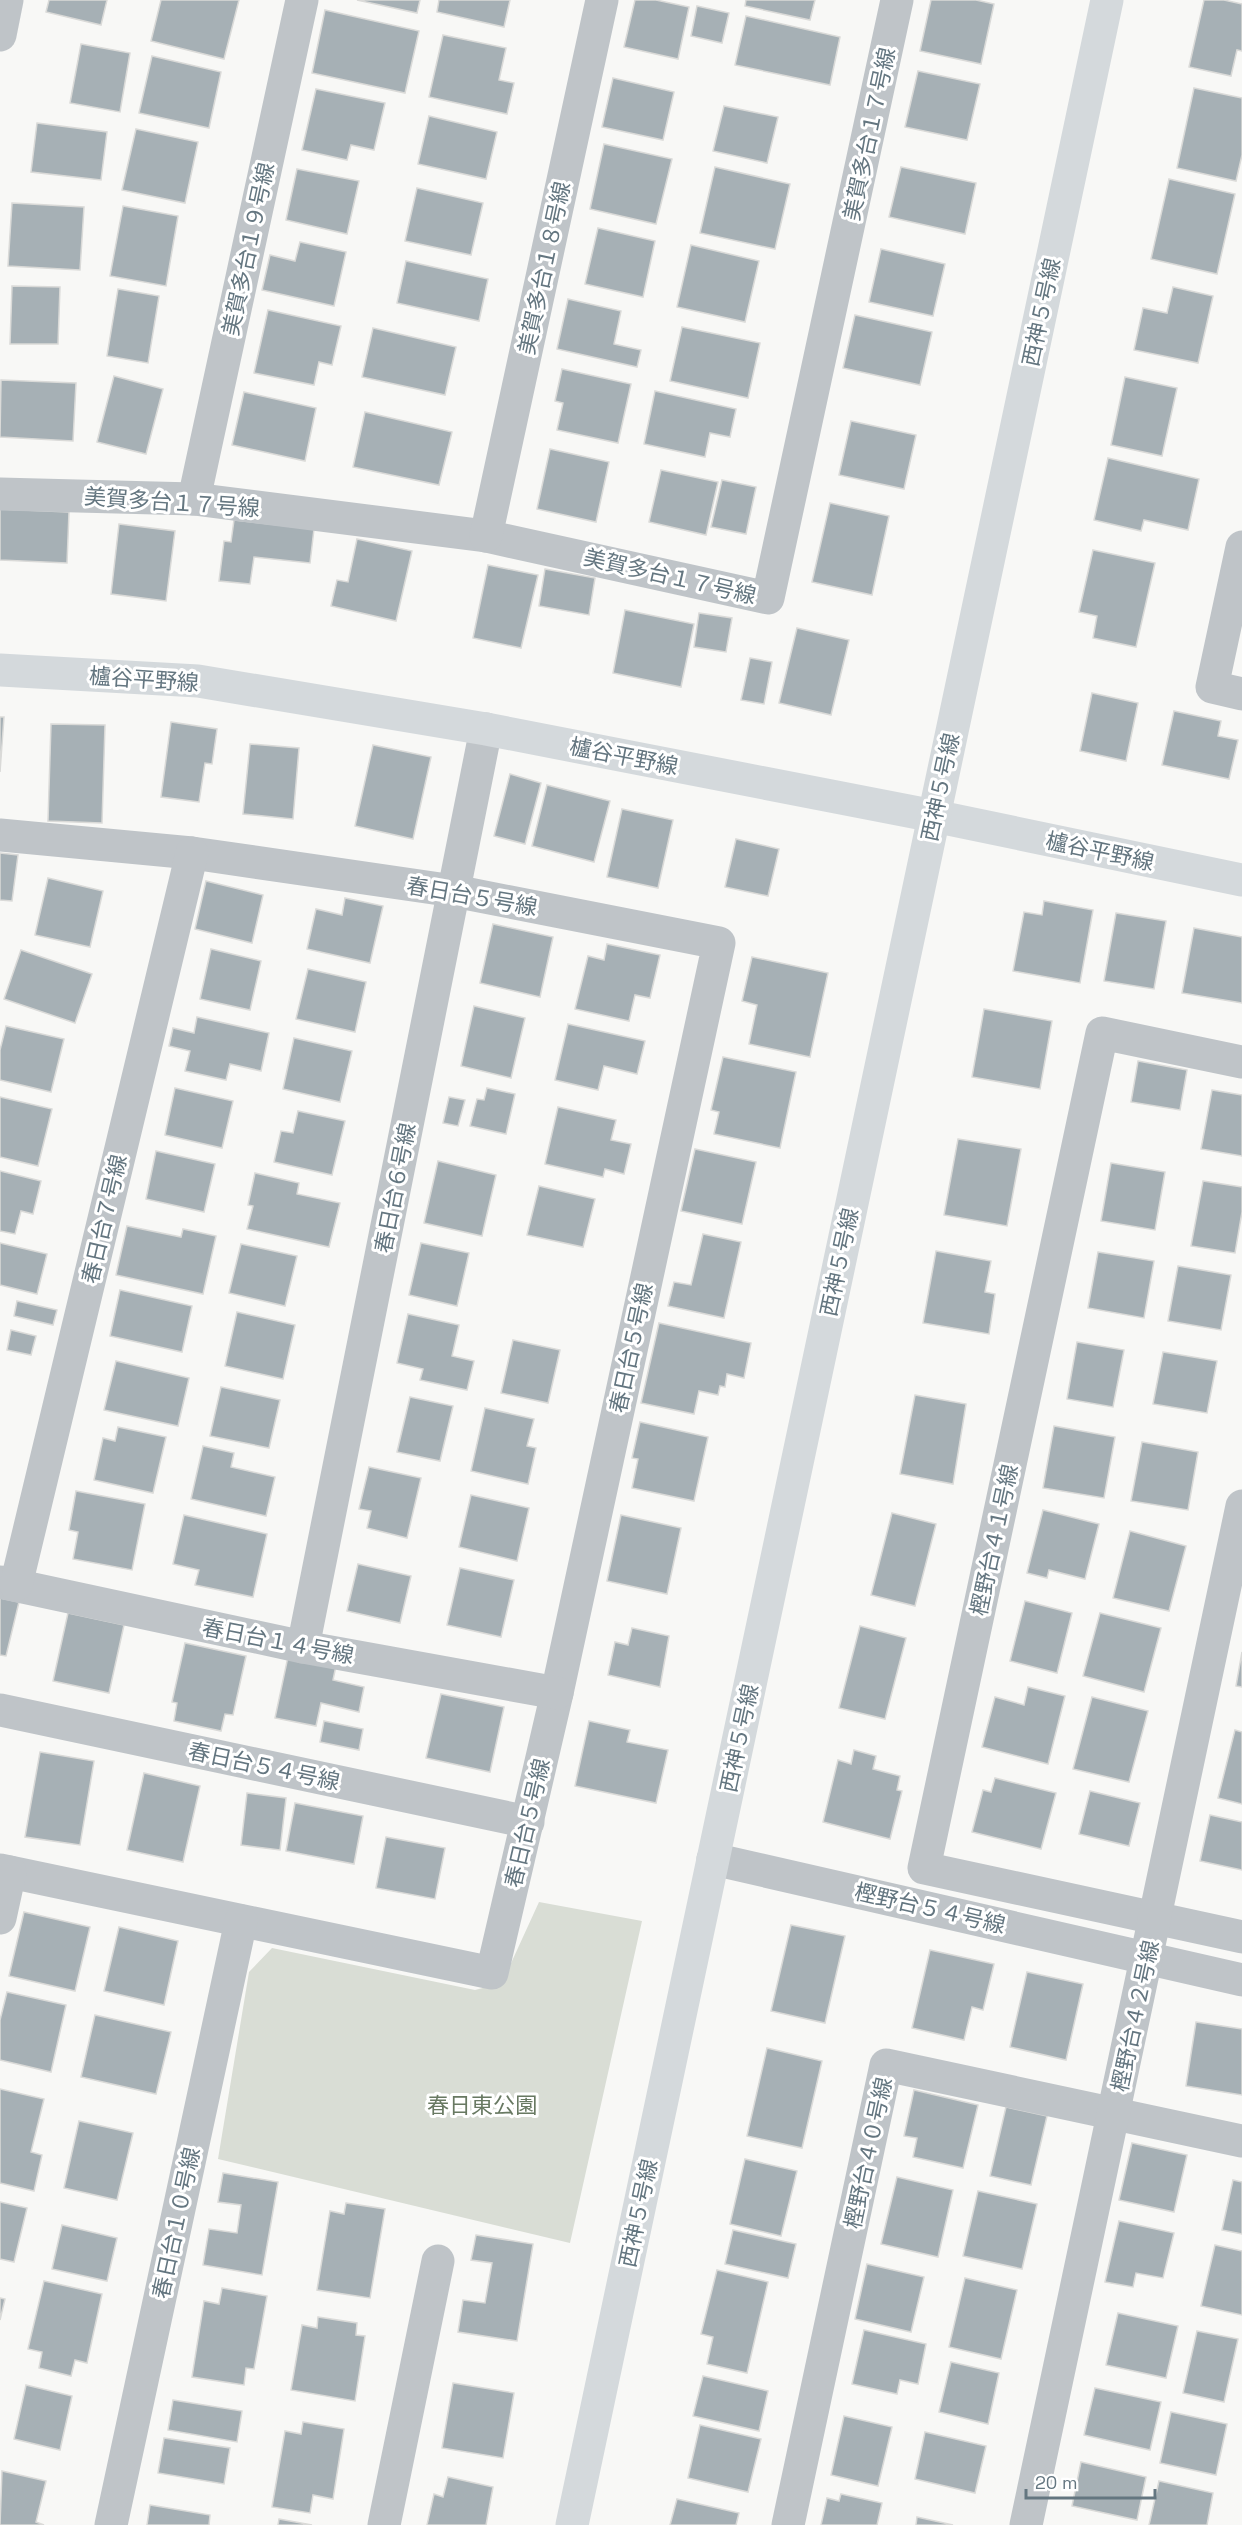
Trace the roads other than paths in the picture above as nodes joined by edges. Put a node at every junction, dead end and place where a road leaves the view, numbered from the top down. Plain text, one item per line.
1 (7, 0) edge
2 (302, 0) edge
3 (602, 0) edge
4 (897, 0) edge
5 (1107, 0) edge
6 (0, 35) edge
7 (0, 494) edge
8 (194, 499) junction
9 (486, 536) junction
10 (1242, 547) edge
11 (0, 670) edge
12 (1242, 694) edge
13 (486, 729) junction
14 (934, 816) junction
15 (0, 835) edge
16 (192, 853) junction
17 (1242, 880) edge
18 (454, 891) junction
19 (1242, 1062) edge
20 (1242, 1506) edge
21 (8, 1584) edge
22 (303, 1647) junction
23 (557, 1693) junction
24 (0, 1710) edge
25 (528, 1822) junction
26 (713, 1859) junction
27 (5, 1871) edge
28 (0, 1918) edge
29 (1155, 1918) junction
30 (241, 1920) junction
31 (1242, 1937) edge
32 (1146, 1958) junction
33 (1242, 1980) edge
34 (1114, 2115) junction
35 (1242, 2141) edge
36 (438, 2261) dead end
37 (111, 2525) edge
38 (384, 2525) edge
39 (572, 2525) edge
40 (788, 2525) edge
41 (1026, 2525) edge

1 - 6 street
2 - 8 street, 美賀多台１９号線
3 - 9 street, 美賀多台１８号線
4 - 9 street, 美賀多台１７号線
5 - 14 street, 西神５号線
7 - 8 street, 美賀多台１７号線
8 - 9 street, 美賀多台１７号線
10 - 12 street
11 - 13 street, 櫨谷平野線
13 - 14 street, 櫨谷平野線
13 - 18 street, 春日台６号線
14 - 17 street, 櫨谷平野線
14 - 26 street, 西神５号線
15 - 16 street, 春日台５号線
16 - 18 street, 春日台５号線
16 - 21 street, 春日台７号線
18 - 22 street, 春日台６号線
18 - 23 street, 春日台５号線
19 - 29 street, 樫野台４１号線
20 - 29 street, 樫野台４２号線
21 - 22 street, 春日台１４号線
22 - 23 street, 春日台１４号線
23 - 25 street, 春日台５号線
24 - 25 street, 春日台５４号線
25 - 30 street, 春日台５号線
26 - 32 street, 樫野台５４号線
26 - 39 street, 西神５号線
27 - 28 street
27 - 30 street, 春日台５号線
29 - 31 street, 樫野台４１号線
29 - 32 street, 樫野台４２号線
30 - 37 street, 春日台１０号線
32 - 33 street, 樫野台５４号線
32 - 34 street, 樫野台４２号線
34 - 35 street, 樫野台４０号線
34 - 40 street, 樫野台４０号線
34 - 41 street, 樫野台４２号線
36 - 38 street

